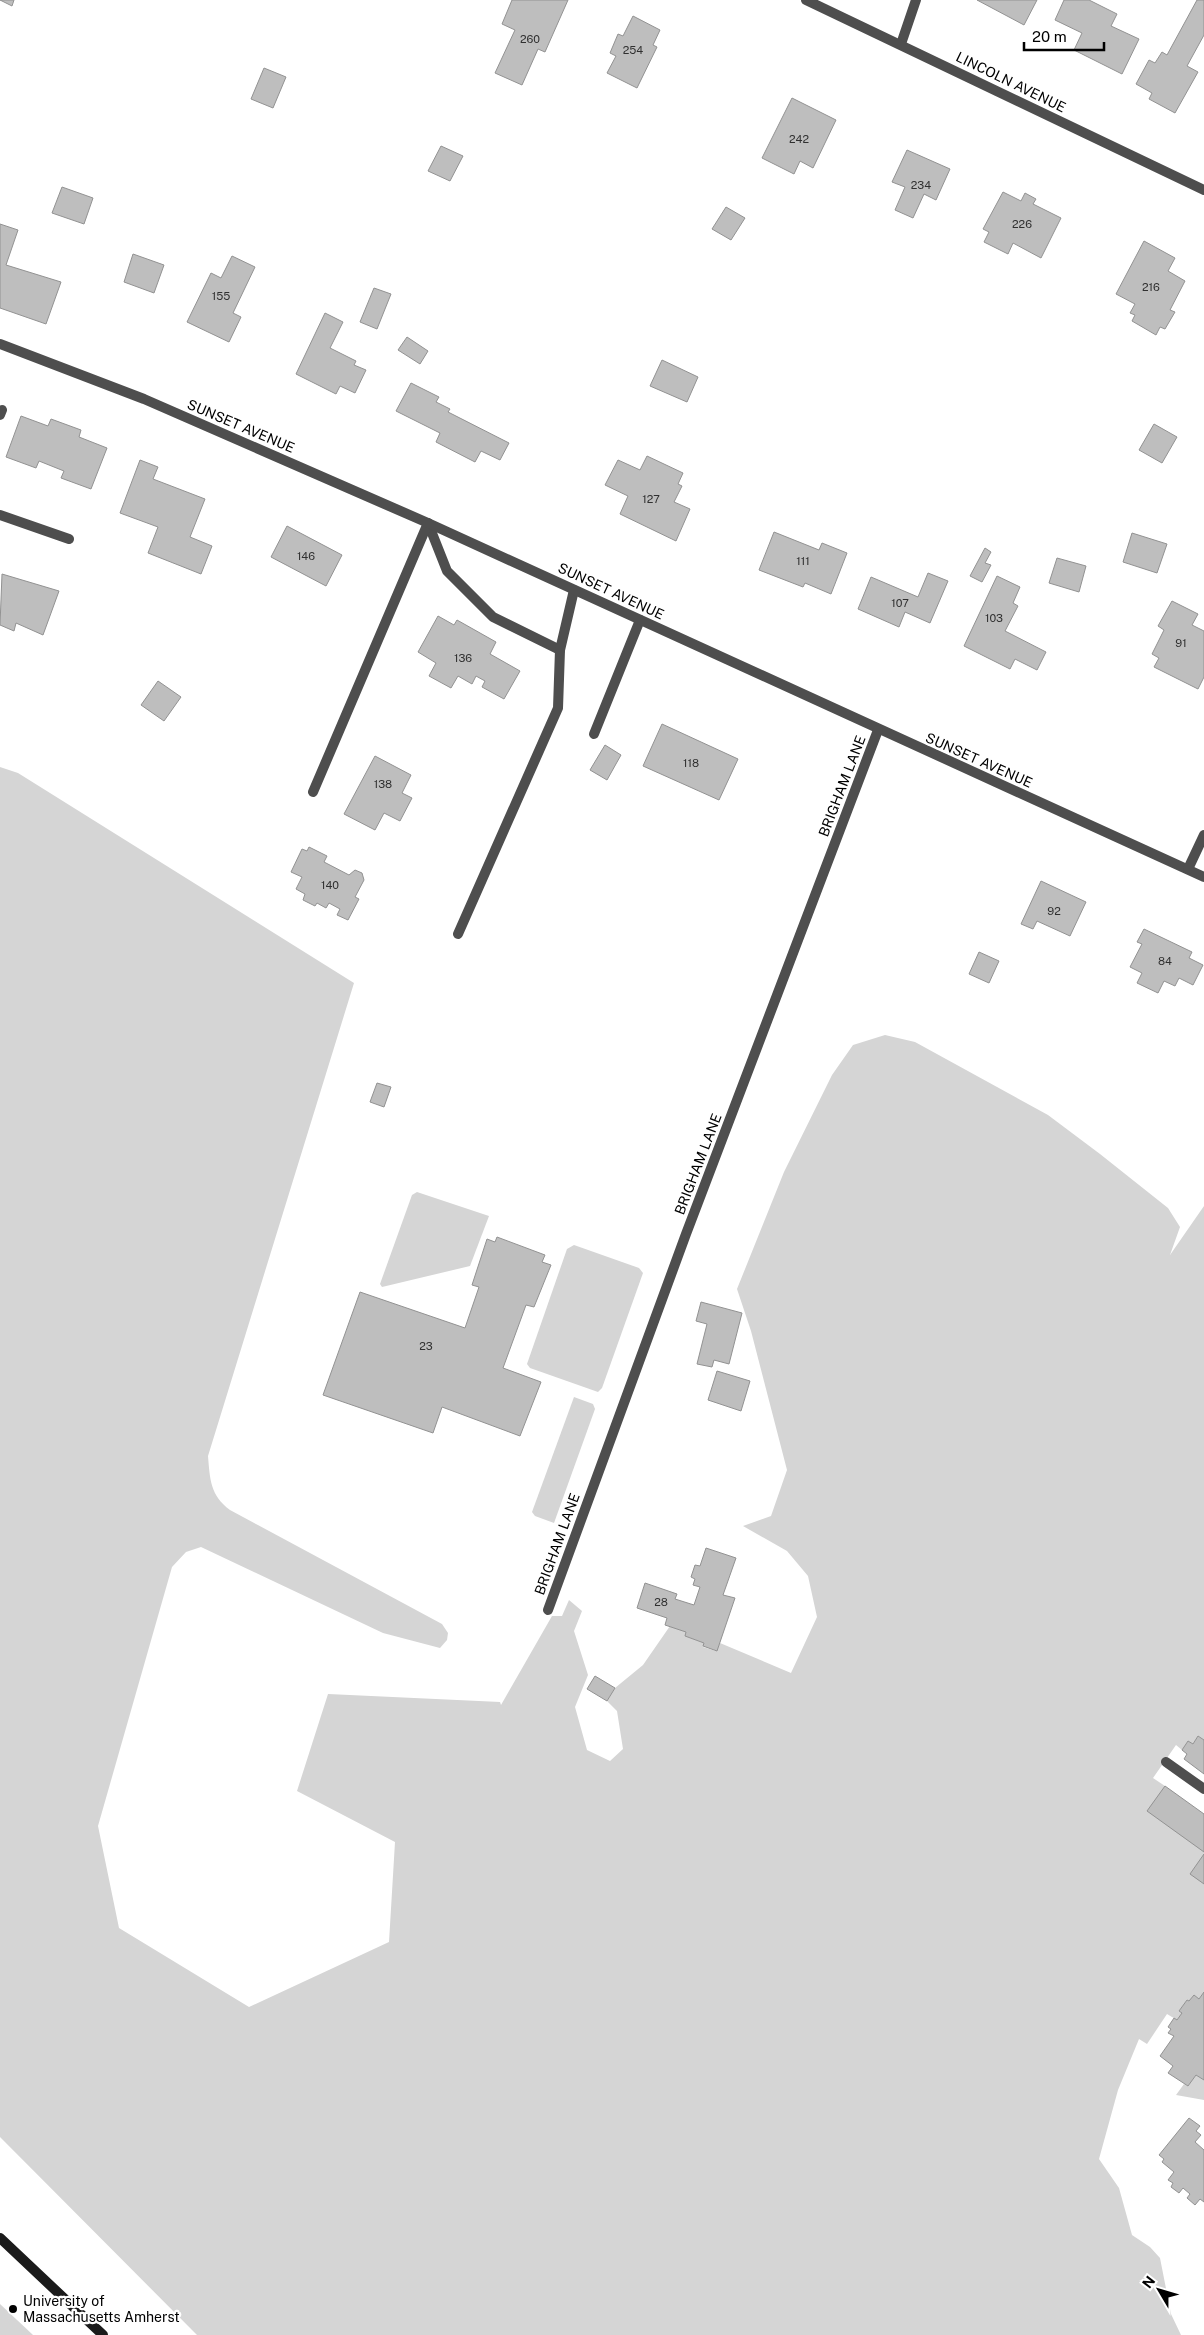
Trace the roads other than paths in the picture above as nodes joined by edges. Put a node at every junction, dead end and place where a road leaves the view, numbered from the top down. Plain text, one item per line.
1 (806, 0) edge
2 (916, 0) edge
3 (901, 44) junction
4 (1204, 190) edge
5 (0, 344) edge
6 (0, 515) edge
7 (428, 522) junction
8 (69, 539) dead end
9 (574, 590) junction
10 (640, 620) junction
11 (560, 650) junction
12 (878, 730) junction
13 (594, 734) dead end
14 (313, 792) dead end
15 (1204, 835) edge
16 (1188, 869) junction
17 (1204, 877) edge
18 (458, 934) dead end
19 (548, 1610) dead end
20 (1166, 1762) dead end
21 (1204, 1789) edge
22 (0, 2238) edge
23 (103, 2335) edge

1 - 3 street, LINCOLN AVENUE
2 - 3 street
3 - 4 street, LINCOLN AVENUE
5 - 7 street, SUNSET AVENUE
6 - 8 street
7 - 9 street, SUNSET AVENUE
7 - 11 street
7 - 14 street
9 - 10 street, SUNSET AVENUE
9 - 11 street
10 - 12 street, SUNSET AVENUE
10 - 13 street
11 - 18 street
12 - 16 street, SUNSET AVENUE
12 - 19 street, BRIGHAM LANE
15 - 16 street
16 - 17 street, SUNSET AVENUE
20 - 21 street
22 - 23 main road

